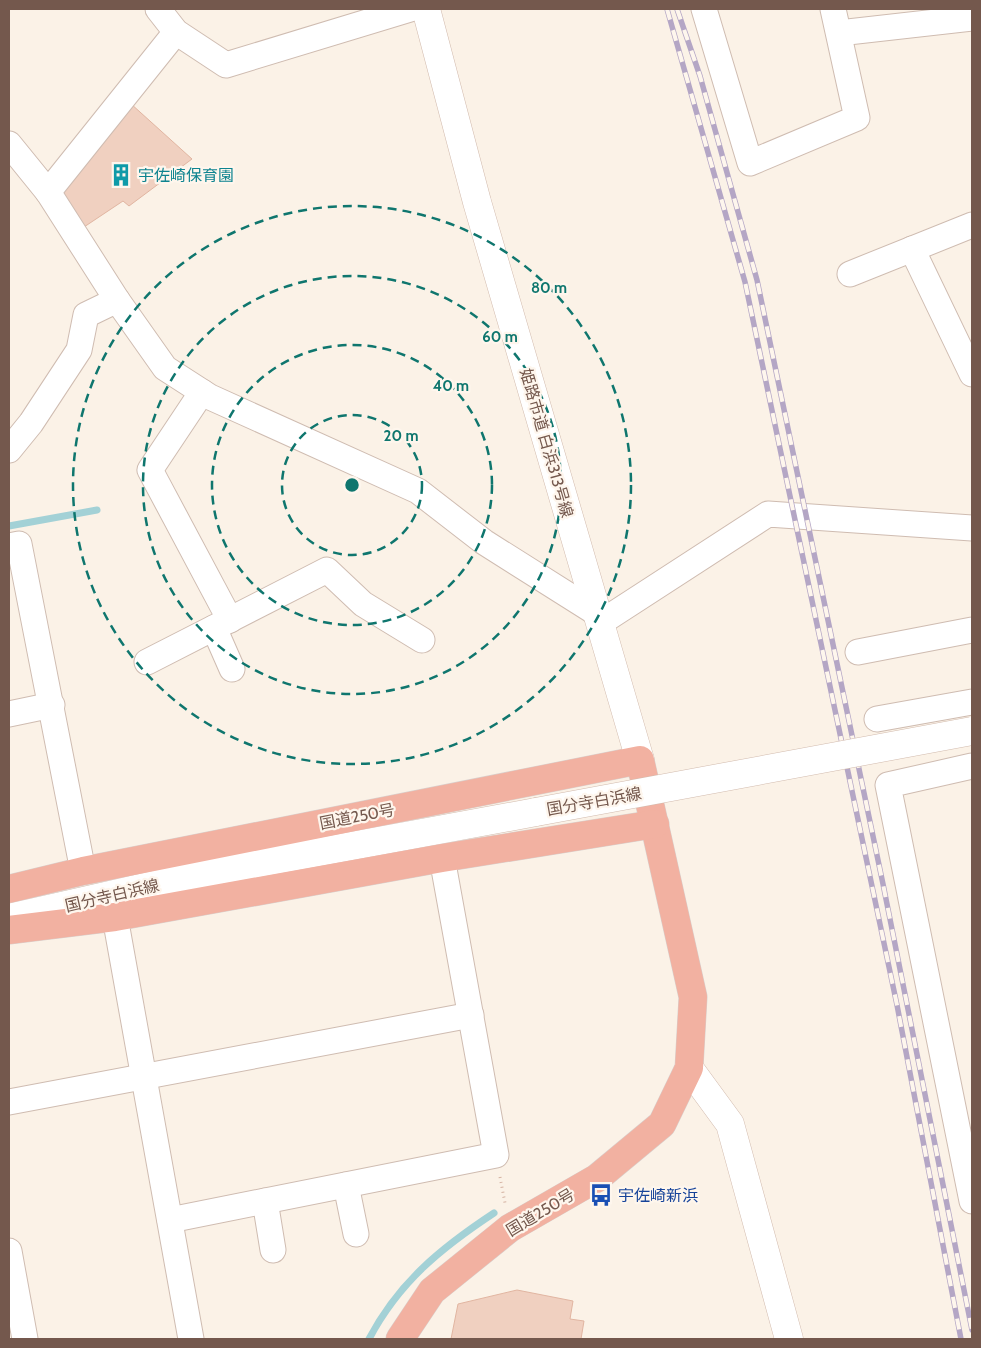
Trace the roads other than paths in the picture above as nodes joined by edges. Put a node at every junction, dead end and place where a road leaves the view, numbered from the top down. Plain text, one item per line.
1 (158, 9) edge
2 (410, 9) edge
3 (426, 9) edge
4 (704, 9) edge
5 (833, 9) edge
6 (972, 18) edge
7 (176, 32) junction
8 (839, 33) junction
9 (9, 144) edge
10 (48, 192) junction
11 (972, 225) edge
12 (912, 249) junction
13 (850, 274) dead end
14 (117, 300) junction
15 (972, 374) edge
16 (202, 392) junction
17 (9, 450) edge
18 (972, 528) edge
19 (9, 546) edge
20 (599, 619) junction
21 (222, 624) junction
22 (972, 630) edge
23 (422, 640) dead end
24 (858, 652) dead end
25 (147, 662) dead end
26 (232, 669) dead end
27 (972, 702) edge
28 (52, 705) junction
29 (9, 714) edge
30 (877, 719) dead end
31 (972, 731) edge
32 (640, 760) junction
33 (972, 766) edge
34 (655, 824) junction
35 (442, 858) junction
36 (83, 871) junction
37 (216, 871) junction
38 (9, 889) edge
39 (9, 901) edge
40 (115, 917) junction
41 (9, 918) edge
42 (9, 930) edge
43 (471, 1015) junction
44 (689, 1068) junction
45 (145, 1076) junction
46 (9, 1102) edge
47 (346, 1185) junction
48 (265, 1201) junction
49 (972, 1201) edge
50 (170, 1220) junction
51 (356, 1234) dead end
52 (9, 1250) edge
53 (273, 1250) dead end
54 (25, 1339) edge
55 (191, 1339) edge
56 (400, 1339) edge
57 (789, 1339) edge

1 - 7 street
2 - 7 street
3 - 20 main road, 姫路市道 白浜313号線
4 - 8 street
5 - 8 street
6 - 8 street
7 - 10 street
9 - 10 street
10 - 14 street
11 - 12 street
12 - 13 street
12 - 15 street
14 - 16 street
14 - 17 street
16 - 20 street
16 - 21 street
18 - 20 street
19 - 28 street
20 - 32 main road, 姫路市道 白浜313号線
21 - 23 street
21 - 25 street
21 - 26 street
22 - 24 street
27 - 30 street
28 - 29 street
28 - 36 street
31 - 37 main road, 国分寺白浜線, bridge
32 - 34 highway, 国道250号
32 - 36 highway, 国道250号
33 - 49 street
34 - 35 highway
34 - 44 highway, 国道250号
35 - 40 highway
35 - 43 street
36 - 38 highway, 国道250号
37 - 39 main road, 国分寺白浜線
37 - 41 main road, 国分寺白浜線
40 - 42 highway
40 - 45 street
43 - 45 street
43 - 47 street
44 - 56 highway, 国道250号
44 - 57 main road
45 - 46 street
45 - 50 street
47 - 48 street
47 - 51 street
48 - 50 street
48 - 53 street
50 - 55 street
52 - 54 street

